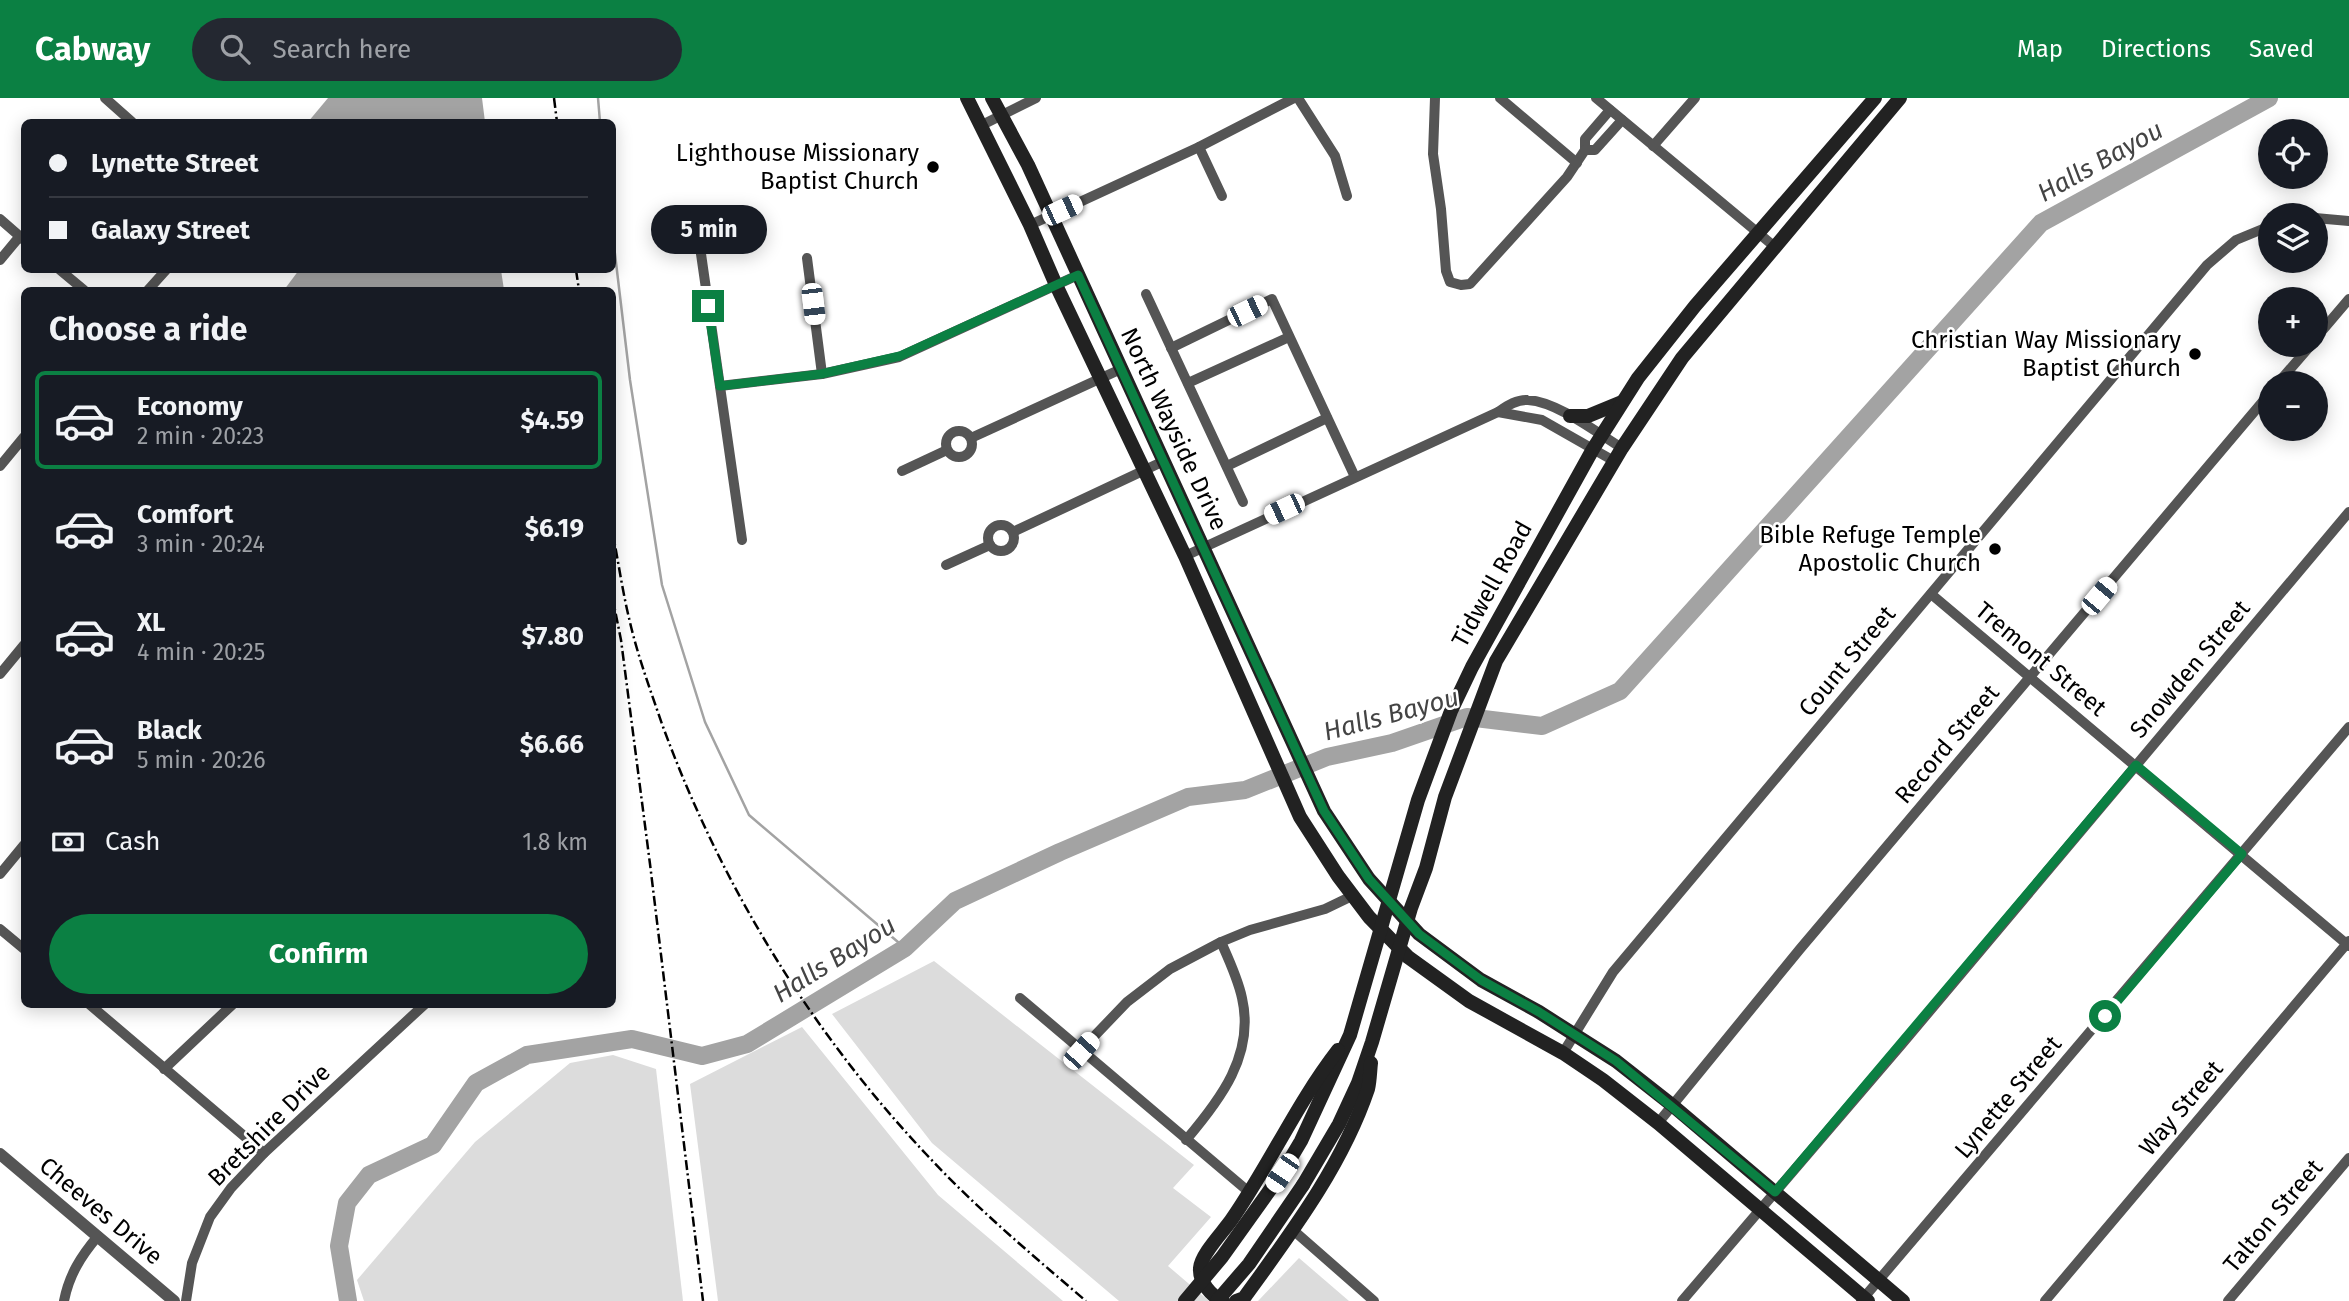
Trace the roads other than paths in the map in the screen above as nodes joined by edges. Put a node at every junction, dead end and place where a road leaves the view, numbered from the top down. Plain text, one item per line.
1 (105, 98) edge
2 (967, 98) edge
3 (992, 98) edge
4 (1036, 98) edge
5 (1296, 98) edge
6 (1435, 98) edge
7 (1500, 98) edge
8 (1596, 98) edge
9 (1695, 98) edge
10 (1875, 98) edge
11 (1896, 99) edge
12 (1610, 110) junction
13 (1001, 116) junction
14 (129, 119) edge
15 (1622, 120) junction
16 (982, 125) junction
17 (1653, 146) junction
18 (1199, 147) junction
19 (1585, 150) junction
20 (1577, 163) junction
21 (1347, 195) dead end
22 (1223, 196) dead end
23 (1050, 216) junction
24 (0, 219) edge
25 (2328, 219) edge
26 (2349, 221) edge
27 (1030, 225) junction
28 (697, 226) dead end
29 (2258, 231) edge
30 (1759, 234) junction
31 (21, 237) edge
32 (21, 239) edge
33 (1775, 247) junction
34 (807, 258) dead end
35 (0, 260) edge
36 (64, 273) edge
37 (163, 273) edge
38 (1078, 275) junction
39 (1056, 285) junction
40 (81, 287) edge
41 (151, 287) edge
42 (1146, 295) dead end
43 (2349, 299) edge
44 (2328, 324) edge
45 (1289, 337) junction
46 (1171, 348) junction
47 (2301, 357) edge
48 (1121, 369) junction
49 (2288, 371) edge
50 (821, 374) junction
51 (1099, 378) junction
52 (1188, 383) junction
53 (720, 386) junction
54 (1623, 401) junction
55 (2258, 407) edge
56 (1498, 412) junction
57 (1570, 416) junction
58 (1327, 418) junction
59 (1602, 436) junction
60 (971, 439) junction
61 (21, 441) edge
62 (1622, 448) junction
63 (1593, 449) junction
64 (947, 450) junction
65 (1164, 461) junction
66 (1614, 461) junction
67 (0, 466) edge
68 (1227, 466) junction
69 (1143, 470) junction
70 (902, 471) dead end
71 (1355, 477) junction
72 (1243, 502) dead end
73 (2349, 512) edge
74 (1013, 532) junction
75 (742, 540) dead end
76 (990, 545) junction
77 (1205, 546) junction
78 (1185, 556) junction
79 (946, 565) dead end
80 (1931, 594) junction
81 (21, 649) edge
82 (0, 674) edge
83 (2031, 677) junction
84 (2349, 727) edge
85 (2136, 765) junction
86 (21, 849) edge
87 (2242, 854) junction
88 (0, 874) edge
89 (1352, 895) junction
90 (1390, 901) junction
91 (1408, 921) junction
92 (0, 929) edge
93 (1381, 929) junction
94 (1221, 942) junction
95 (2348, 943) edge
96 (21, 946) edge
97 (1399, 947) junction
98 (1020, 998) dead end
99 (94, 1008) edge
100 (229, 1008) edge
101 (421, 1008) edge
102 (1574, 1034) junction
103 (1350, 1035) junction
104 (1372, 1042) junction
105 (1081, 1051) junction
106 (1563, 1053) junction
107 (164, 1069) junction
108 (1672, 1105) junction
109 (1658, 1123) junction
110 (1186, 1140) junction
111 (264, 1153) junction
112 (0, 1154) edge
113 (2349, 1158) edge
114 (1249, 1192) junction
115 (1775, 1192) junction
116 (1760, 1209) junction
117 (1293, 1230) junction
118 (98, 1237) junction
119 (1879, 1280) junction
120 (1864, 1300) edge
121 (64, 1301) edge
122 (174, 1301) edge
123 (186, 1301) edge
124 (1185, 1301) edge
125 (1217, 1301) edge
126 (1223, 1301) edge
127 (1236, 1301) edge
128 (1374, 1301) edge
129 (1682, 1301) edge
130 (1903, 1301) edge
131 (2045, 1301) edge
132 (2228, 1301) edge

1 - 14 street
2 - 16 main road, North Wayside Drive
3 - 13 main road, North Wayside Drive
4 - 13 street
5 - 18 street
5 - 21 street
6 - 20 street
7 - 20 street
8 - 12 street
9 - 17 street
10 - 30 main road, Tidwell Road
11 - 33 main road, Tidwell Road
12 - 15 street
12 - 19 street
13 - 16 street
13 - 23 main road, North Wayside Drive
15 - 17 street
15 - 19 street
16 - 27 main road, North Wayside Drive
17 - 30 street
18 - 22 street
18 - 23 street
19 - 20 street
23 - 27 street
23 - 38 main road, North Wayside Drive
24 - 31 street
25 - 26 street
27 - 39 main road, North Wayside Drive
28 - 53 street
29 - 80 street, Count Street
30 - 33 street
30 - 54 main road, Tidwell Road
32 - 35 street
33 - 62 main road, Tidwell Road
34 - 50 street
36 - 40 street
37 - 41 street
38 - 39 street
38 - 48 main road, North Wayside Drive
39 - 50 street
39 - 51 main road, North Wayside Drive
42 - 46 street
43 - 44 street
45 - 46 street
45 - 52 street
45 - 58 street
46 - 52 street
47 - 49 street
48 - 51 street
48 - 65 main road, North Wayside Drive
50 - 53 street
51 - 60 street
51 - 69 main road, North Wayside Drive
52 - 68 street
53 - 75 street
54 - 57 main road
54 - 59 main road, Tidwell Road
55 - 83 street, Record Street
56 - 57 street
56 - 63 street
56 - 71 street
57 - 59 street
58 - 68 street
58 - 71 street
59 - 62 street
59 - 63 main road, Tidwell Road
60 - 64 street
60 - 64 street
61 - 67 street
62 - 66 main road, Tidwell Road
63 - 66 street
63 - 90 main road, Tidwell Road
64 - 70 street
65 - 69 street
65 - 77 main road, North Wayside Drive
66 - 91 main road, Tidwell Road
68 - 72 street
69 - 74 street
69 - 78 main road, North Wayside Drive
71 - 77 street
73 - 85 street, Snowden Street
74 - 76 street
74 - 76 street
76 - 79 street
77 - 78 street
77 - 90 main road, North Wayside Drive
78 - 89 main road, North Wayside Drive
80 - 83 street, Tremont Street
80 - 102 street, Count Street
81 - 82 street
83 - 85 street, Tremont Street
83 - 108 street, Record Street
84 - 87 street, Lynette Street
85 - 87 street, Tremont Street
85 - 115 street, Snowden Street
86 - 88 street
87 - 95 street, Tremont Street
87 - 119 street, Lynette Street
89 - 93 main road, North Wayside Drive
89 - 94 street
90 - 91 main road, North Wayside Drive
90 - 93 main road, Tidwell Road
91 - 97 main road, Tidwell Road
91 - 102 main road, North Wayside Drive
92 - 96 street
93 - 97 main road, North Wayside Drive
93 - 103 main road, Tidwell Road
94 - 105 street
94 - 110 street
95 - 131 street, Way Street
97 - 104 main road, Tidwell Road
97 - 106 main road, North Wayside Drive
98 - 105 street
99 - 107 street
100 - 107 street
101 - 111 street, Bretshire Drive
102 - 106 street, Count Street
102 - 108 main road, North Wayside Drive
103 - 114 main road
103 - 124 main road, Tidwell Road, bridge
104 - 117 main road
104 - 125 main road, Tidwell Road, bridge
105 - 110 street
106 - 109 main road, North Wayside Drive
107 - 111 street
108 - 109 street, Record Street
108 - 115 main road, North Wayside Drive
109 - 116 main road, North Wayside Drive
110 - 114 street
111 - 123 street, Bretshire Drive
112 - 118 street, Cheeves Drive
113 - 132 street, Talton Street
114 - 126 main road
115 - 116 street, Snowden Street
115 - 119 main road, North Wayside Drive
116 - 120 main road, North Wayside Drive
116 - 129 street, Snowden Street
117 - 127 main road
117 - 128 street
118 - 121 street
118 - 122 street, Cheeves Drive
119 - 120 street, Lynette Street
119 - 130 main road, North Wayside Drive

